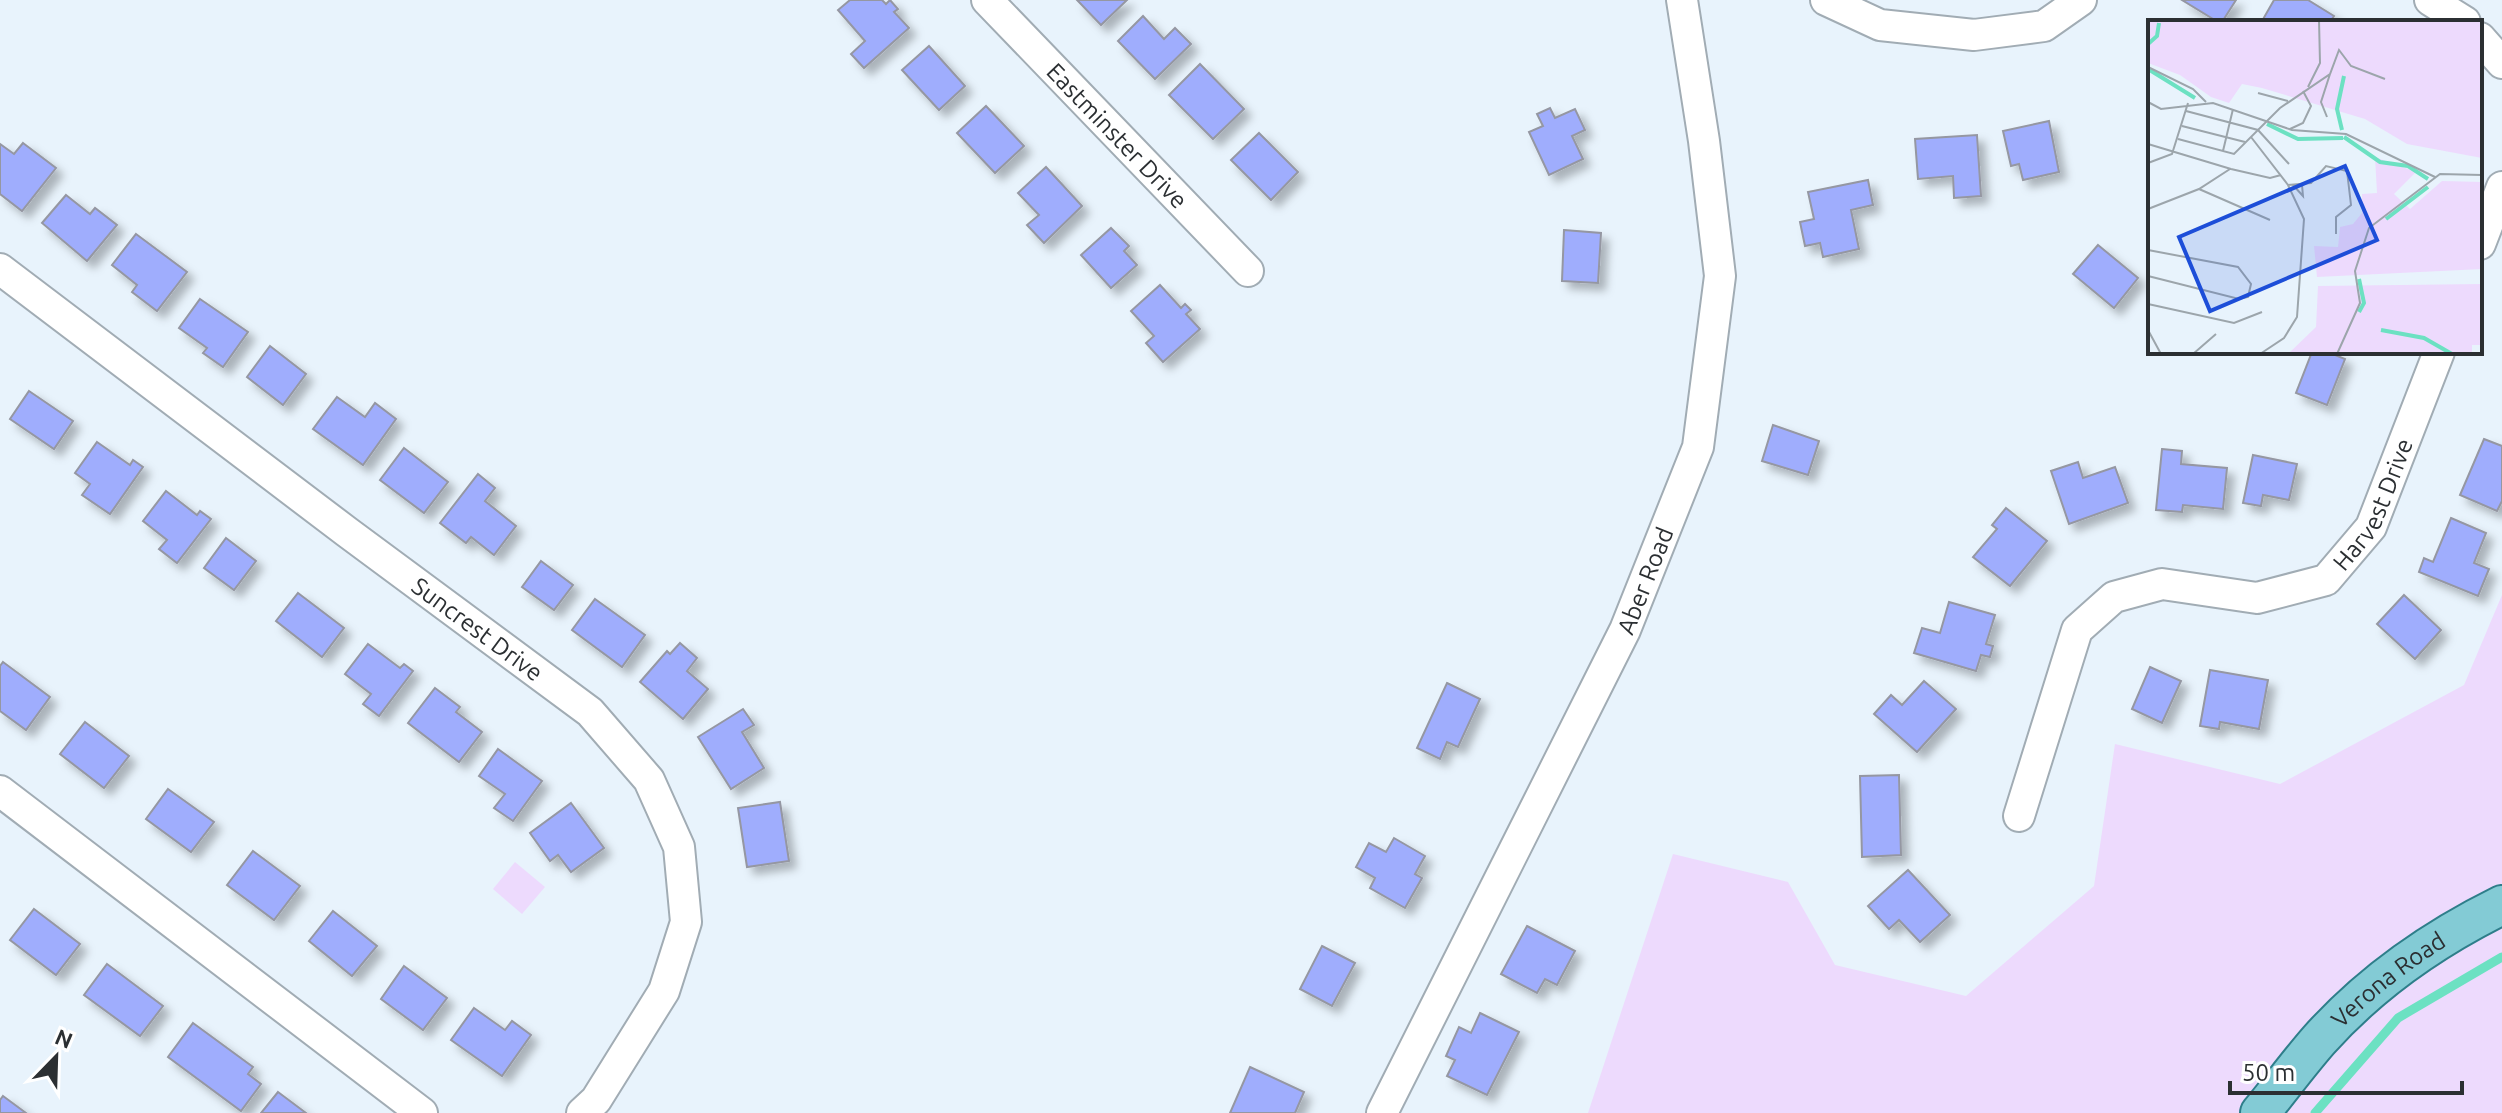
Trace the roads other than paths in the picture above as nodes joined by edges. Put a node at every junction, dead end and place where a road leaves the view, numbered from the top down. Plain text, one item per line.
1 (987, 0) edge
2 (1682, 0) edge
3 (1826, 0) edge
4 (2081, 0) edge
5 (2430, 0) edge
6 (2462, 20) edge
7 (2482, 40) edge
8 (2502, 63) edge
9 (2502, 187) edge
10 (2482, 239) edge
11 (0, 269) edge
12 (1248, 271) dead end
13 (2438, 354) edge
14 (0, 791) edge
15 (2019, 816) dead end
16 (2502, 905) edge
17 (422, 1113) edge
18 (582, 1113) edge
19 (1382, 1113) edge
20 (2260, 1113) edge

1 - 12 street, Eastminster Drive
2 - 19 street, Aber Road
3 - 4 street
5 - 6 street
7 - 8 street
9 - 10 street
11 - 18 street, Suncrest Drive
13 - 15 street, Harvest Drive
14 - 17 street
16 - 20 main road, Verona Road

